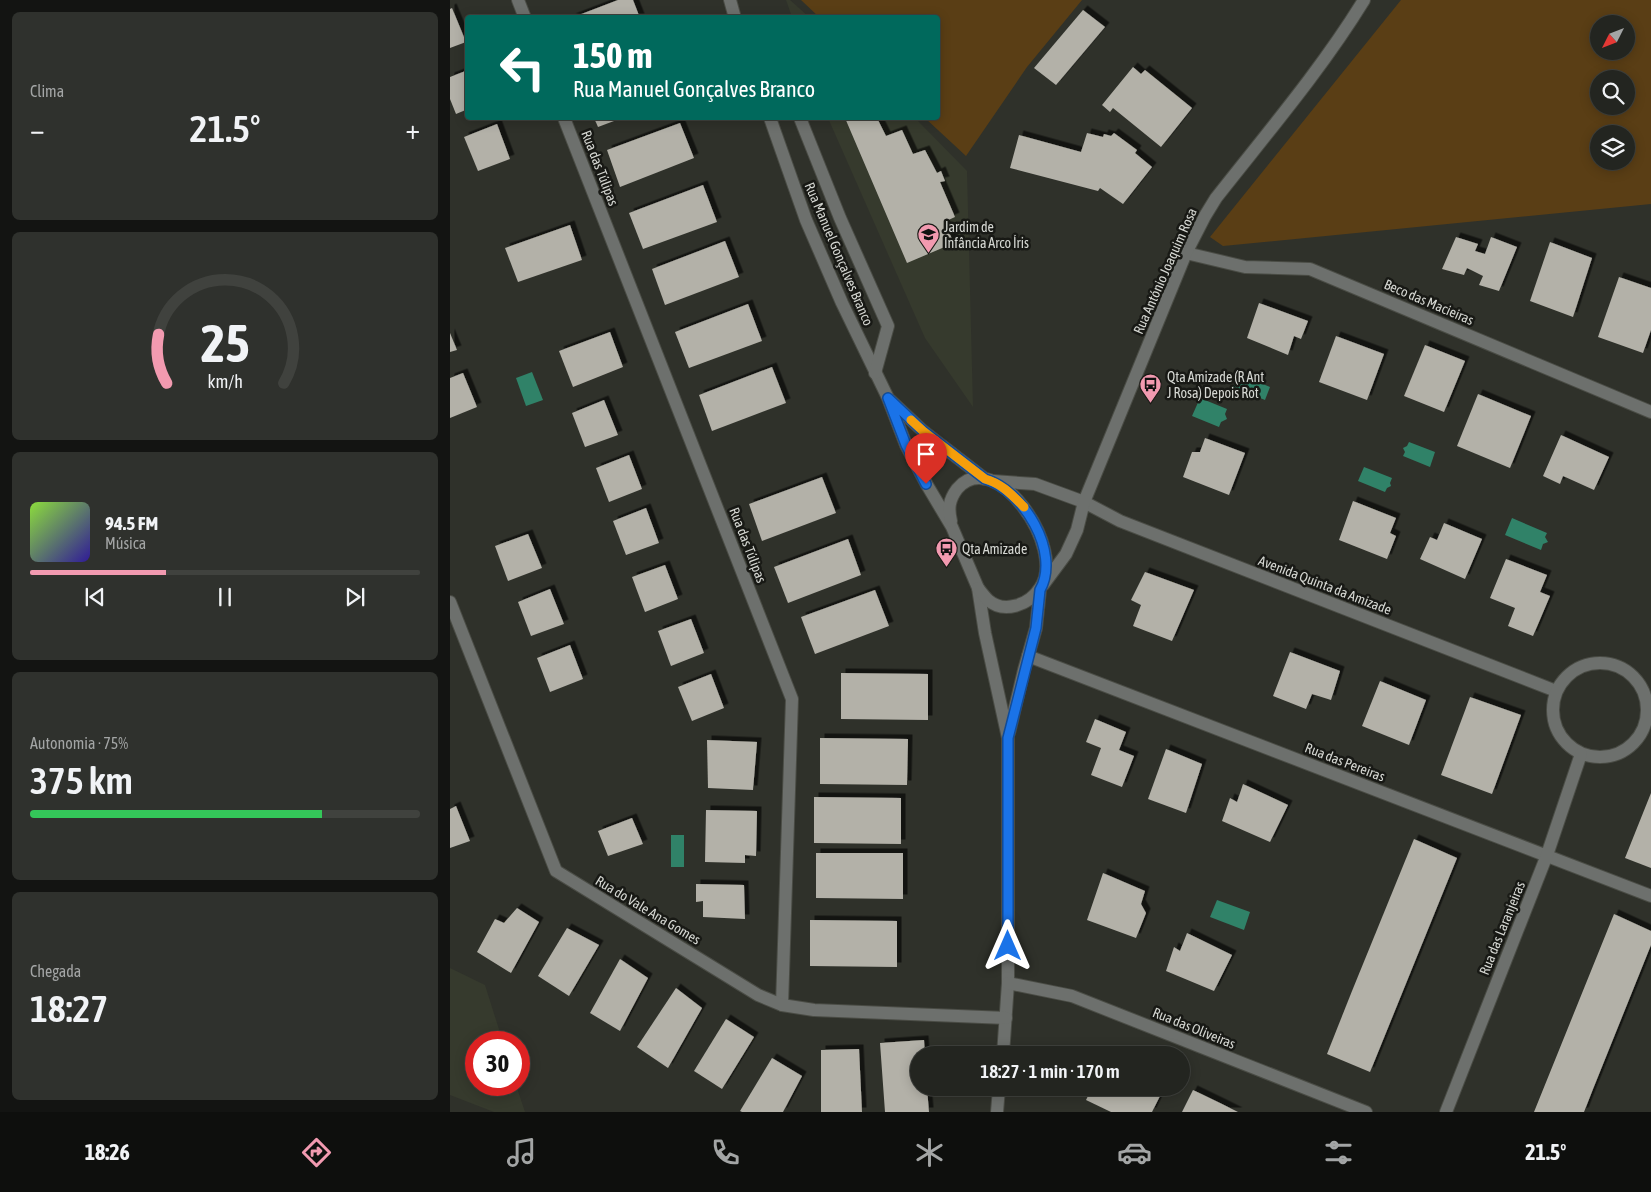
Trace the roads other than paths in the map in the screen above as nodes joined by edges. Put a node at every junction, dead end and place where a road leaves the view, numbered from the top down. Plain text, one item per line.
1 (518, 0) edge
2 (730, 0) edge
3 (1364, 0) edge
4 (523, 15) edge
5 (734, 15) edge
6 (565, 120) edge
7 (771, 120) edge
8 (801, 120) edge
9 (1186, 252) junction
10 (875, 373) junction
11 (888, 398) junction
12 (1651, 412) edge
13 (989, 480) junction
14 (1084, 502) junction
15 (952, 527) junction
16 (1041, 587) junction
17 (978, 588) junction
18 (450, 602) edge
19 (1028, 656) junction
20 (1556, 691) junction
21 (1649, 711) edge
22 (1008, 738) junction
23 (1581, 754) junction
24 (1547, 855) junction
25 (1651, 896) edge
26 (1008, 983) junction
27 (782, 1005) junction
28 (1006, 1018) junction
29 (1004, 1046) edge
30 (998, 1096) edge
31 (997, 1112) edge
32 (1366, 1112) edge
33 (1446, 1112) edge

1 - 4 street
2 - 5 street
3 - 9 street, Rua António Joaquim Rosa
6 - 27 street, Rua das Túlipas
7 - 10 street, Rua Manuel Gonçalves Branco
8 - 10 street
9 - 12 street, Beco das Macieiras
9 - 14 street, Rua António Joaquim Rosa
10 - 11 street, Rua Manuel Gonçalves Branco
11 - 13 street, Rua Manuel Gonçalves Branco
11 - 15 street, Rua Manuel Gonçalves Branco
13 - 14 street
13 - 15 street, Rua Manuel Gonçalves Branco
13 - 16 street, Rua Manuel Gonçalves Branco
14 - 16 street, Rua António Joaquim Rosa
14 - 20 street, Avenida Quinta da Amizade
15 - 17 street, Rua Manuel Gonçalves Branco
16 - 17 street, Rua Manuel Gonçalves Branco
16 - 19 street, Rua Manuel Gonçalves Branco
17 - 22 street, Rua Manuel Gonçalves Branco
18 - 27 street, Rua do Vale Ana Gomes
19 - 22 street, Rua Manuel Gonçalves Branco
19 - 24 street, Rua das Pereiras
20 - 21 street
20 - 23 street
21 - 23 street
22 - 26 street, Rua Manuel Gonçalves Branco
23 - 24 street, Rua das Laranjeiras
24 - 25 street, Rua das Pereiras
24 - 33 street, Rua das Laranjeiras
26 - 28 street, Rua Manuel Gonçalves Branco
26 - 32 street, Rua das Oliveiras
27 - 28 street, Rua do Vale Ana Gomes
28 - 29 street, Rua Manuel Gonçalves Branco
30 - 31 street

